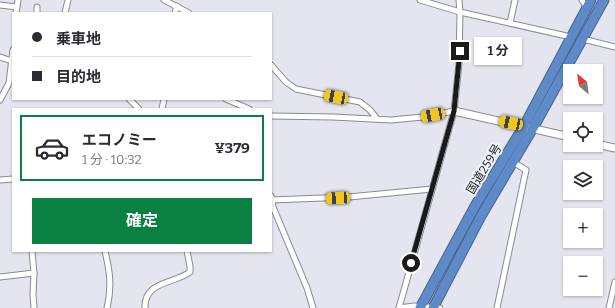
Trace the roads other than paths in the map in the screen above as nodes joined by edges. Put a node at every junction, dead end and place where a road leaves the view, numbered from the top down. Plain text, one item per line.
1 (18, 0) edge
2 (68, 0) edge
3 (164, 0) edge
4 (420, 0) edge
5 (459, 0) edge
6 (515, 0) edge
7 (604, 0) edge
8 (587, 3) edge
9 (0, 5) edge
10 (177, 6) junction
11 (17, 7) junction
12 (37, 7) dead end
13 (16, 12) edge
14 (37, 12) edge
15 (65, 12) edge
16 (175, 12) edge
17 (187, 12) edge
18 (460, 12) junction
19 (510, 23) junction
20 (571, 37) junction
21 (582, 39) junction
22 (615, 47) edge
23 (0, 57) edge
24 (12, 63) edge
25 (272, 66) edge
26 (0, 100) edge
27 (130, 100) edge
28 (228, 100) edge
29 (138, 108) edge
30 (248, 108) edge
31 (454, 111) junction
32 (272, 116) edge
33 (377, 119) junction
34 (528, 127) junction
35 (563, 135) edge
36 (603, 145) edge
37 (615, 148) edge
38 (512, 162) junction
39 (12, 179) edge
40 (0, 180) edge
41 (432, 189) junction
42 (272, 199) edge
43 (272, 202) edge
44 (32, 252) edge
45 (105, 252) edge
46 (187, 252) edge
47 (34, 273) junction
48 (0, 277) edge
49 (615, 282) edge
50 (420, 307) edge
51 (34, 308) edge
52 (107, 308) edge
53 (145, 308) edge
54 (313, 308) edge
55 (399, 308) edge
56 (435, 308) edge
57 (497, 308) edge
58 (609, 308) edge

1 - 11 street
2 - 15 street
3 - 10 street
4 - 18 street
5 - 18 street
6 - 19 street
7 - 21 highway, 国道259号
8 - 20 highway, 国道259号
9 - 11 street
10 - 16 street
10 - 17 street
11 - 13 street
12 - 14 street
18 - 19 street
18 - 31 street
19 - 20 street
20 - 34 highway, 国道259号
21 - 22 street
21 - 34 highway, 国道259号
23 - 24 street
24 - 26 street
25 - 33 street
27 - 29 street
28 - 30 street
31 - 33 street
31 - 34 street
31 - 41 street
32 - 33 street
34 - 35 street
34 - 38 highway, 国道259号
34 - 50 highway, 国道259号
36 - 37 street
38 - 56 highway, 国道259号
38 - 57 street
39 - 40 street
41 - 42 street
41 - 55 street
43 - 54 street
44 - 47 street
45 - 52 street
46 - 53 street
47 - 48 street
47 - 51 street
49 - 58 street
50 - 55 street
50 - 56 street

